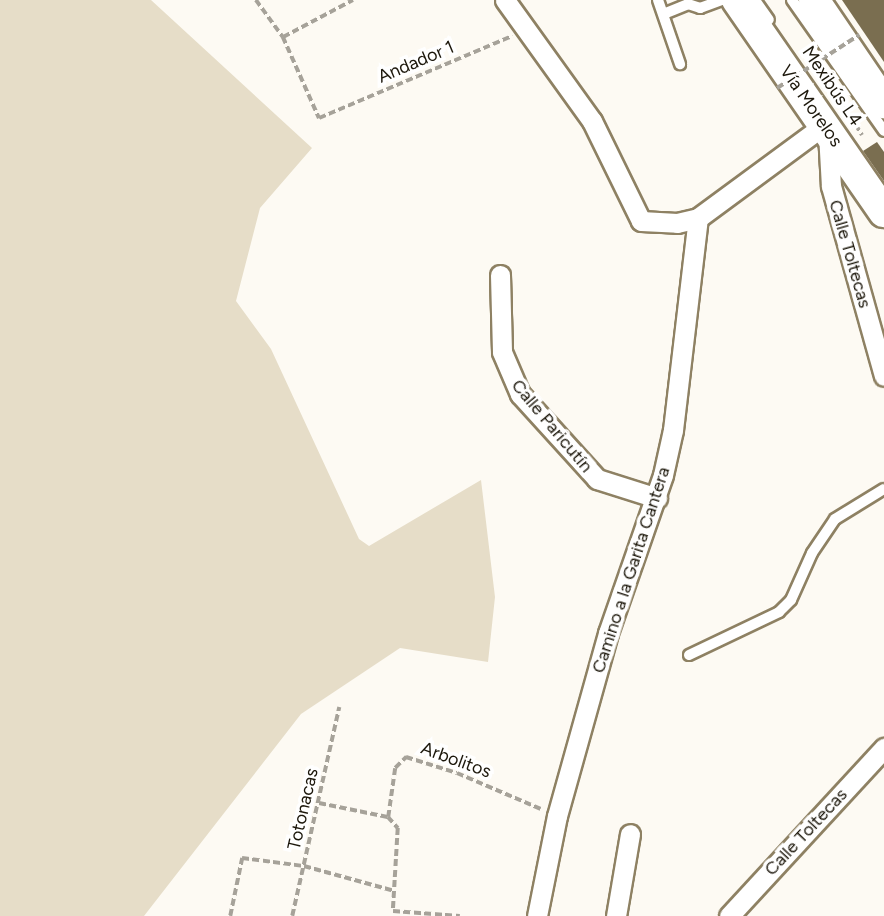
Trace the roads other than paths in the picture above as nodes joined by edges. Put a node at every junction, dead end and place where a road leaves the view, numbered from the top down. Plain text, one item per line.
1 (505, 0) edge
2 (658, 0) edge
3 (722, 0) edge
4 (737, 0) edge
5 (755, 0) edge
6 (792, 0) edge
7 (814, 0) edge
8 (666, 13) junction
9 (777, 32) dead end
10 (680, 64) dead end
11 (884, 103) edge
12 (826, 127) junction
13 (884, 131) edge
14 (884, 212) edge
15 (698, 218) junction
16 (500, 275) dead end
17 (884, 376) edge
18 (884, 489) edge
19 (657, 498) junction
20 (688, 655) dead end
21 (884, 748) edge
22 (630, 834) dead end
23 (537, 916) edge
24 (616, 916) edge
25 (729, 916) edge

1 - 15 street
2 - 8 lane
3 - 8 lane
4 - 12 main road, Vía Morelos
5 - 9 lane
6 - 13 lane, Mexibús L4
7 - 11 main road
8 - 10 lane
12 - 14 main road, Vía Morelos
12 - 15 street
12 - 17 street, Calle Toltecas
15 - 19 street, Camino a la Garita Cantera
16 - 19 street, Calle Paricutín
18 - 20 lane
19 - 23 street, Camino a la Garita Cantera
21 - 25 street, Calle Toltecas
22 - 24 street

